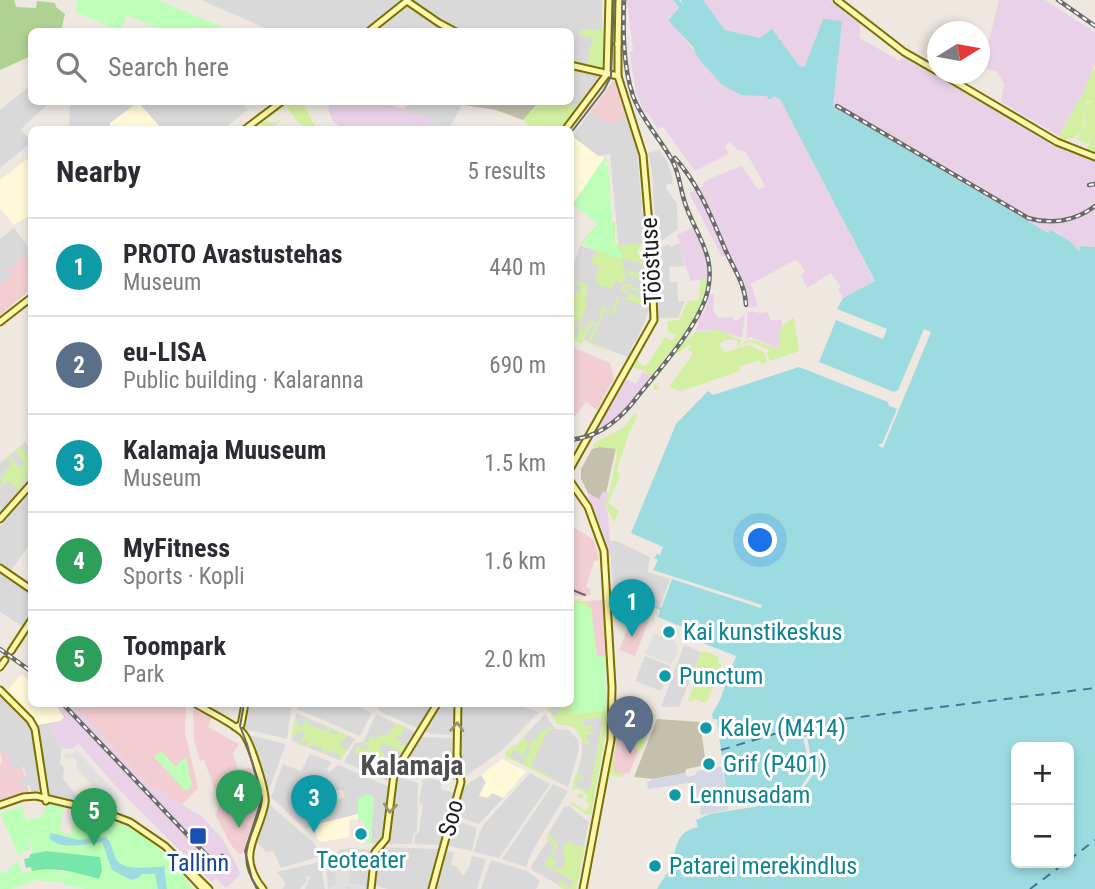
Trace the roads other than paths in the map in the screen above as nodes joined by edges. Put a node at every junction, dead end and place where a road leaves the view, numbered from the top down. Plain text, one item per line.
1 (406, 0) edge
2 (609, 0) edge
3 (618, 0) edge
4 (837, 0) edge
5 (371, 28) edge
6 (448, 28) edge
7 (927, 65) edge
8 (574, 66) edge
9 (607, 74) junction
10 (618, 76) junction
11 (960, 84) edge
12 (275, 105) edge
13 (248, 126) edge
14 (568, 126) edge
15 (1095, 157) edge
16 (28, 302) edge
17 (0, 324) edge
18 (574, 464) edge
19 (574, 486) edge
20 (28, 488) edge
21 (0, 520) edge
22 (0, 568) edge
23 (28, 587) edge
24 (28, 626) edge
25 (11, 650) dead end
26 (5, 660) dead end
27 (0, 667) edge
28 (0, 690) edge
29 (201, 707) edge
30 (244, 707) edge
31 (435, 707) edge
32 (458, 707) edge
33 (235, 727) junction
34 (46, 800) junction
35 (0, 807) edge
36 (203, 889) edge
37 (209, 889) edge
38 (263, 889) edge
39 (371, 889) edge
40 (432, 889) edge
41 (583, 889) edge

1 - 5 street
1 - 6 street
2 - 9 street
3 - 10 street, Tööstuse
4 - 7 street
8 - 9 street
9 - 10 street
9 - 14 street
10 - 18 street, Tööstuse
11 - 15 street
12 - 13 street
16 - 17 street
19 - 41 street
20 - 21 street
22 - 23 street
24 - 25 street
26 - 27 street
28 - 34 street
29 - 33 street
30 - 33 street
31 -> 39 street
40 -> 32 street, Soo
33 - 38 street
34 - 35 street
34 - 36 street
34 - 37 street

